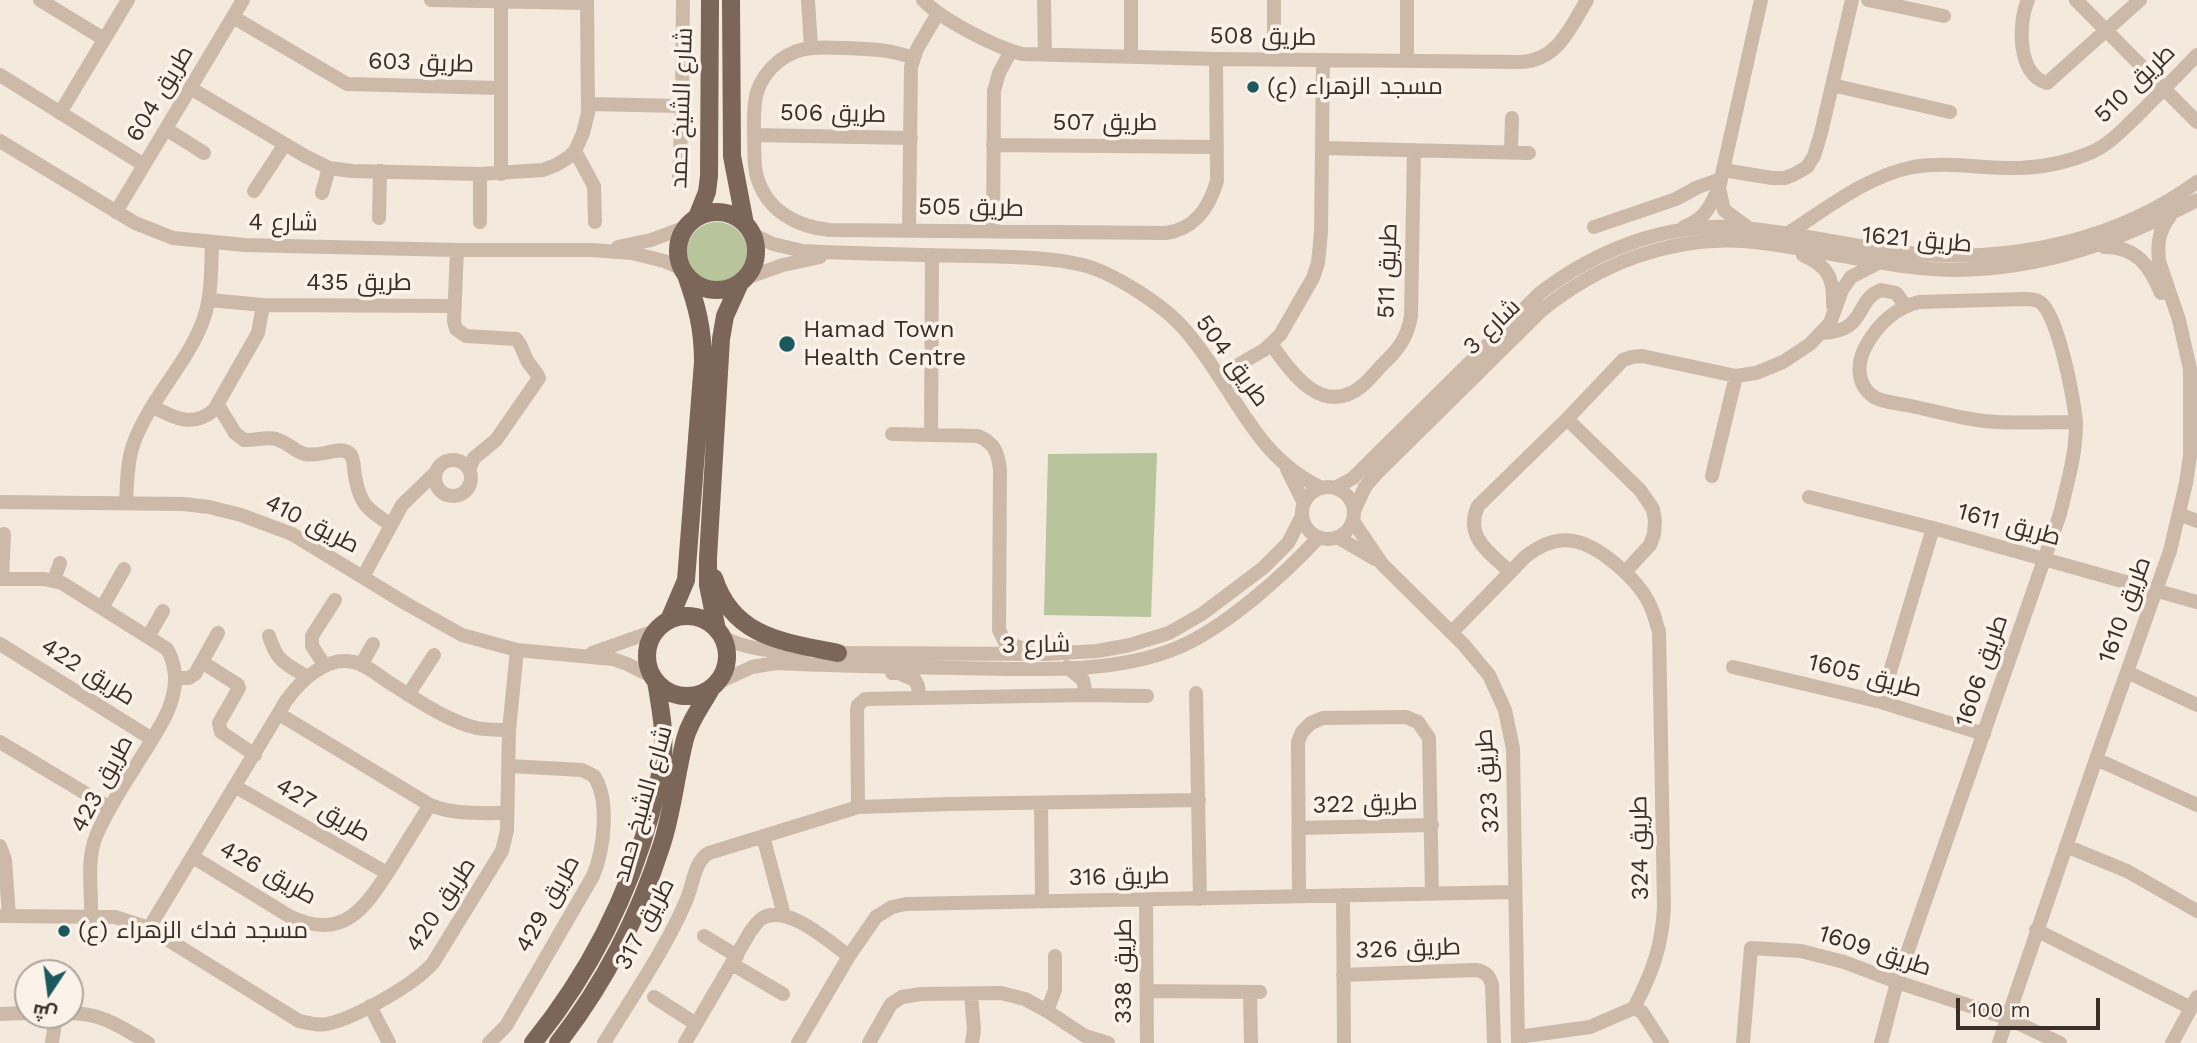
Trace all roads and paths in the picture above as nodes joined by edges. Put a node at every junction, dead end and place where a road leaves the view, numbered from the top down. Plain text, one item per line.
1 (40, 0) edge
2 (128, 0) edge
3 (243, 0) edge
4 (431, 0) edge
5 (449, 0) edge
6 (683, 0) edge
7 (710, 0) edge
8 (731, 0) edge
9 (808, 0) edge
10 (923, 0) edge
11 (1044, 0) edge
12 (1131, 0) edge
13 (1274, 0) edge
14 (1407, 0) edge
15 (1587, 0) edge
16 (1761, 0) edge
17 (1852, 0) edge
18 (1868, 0) edge
19 (2028, 0) edge
20 (2076, 0) edge
21 (2140, 0) edge
22 (586, 1) edge
23 (501, 2) junction
24 (938, 13) junction
25 (1944, 16) dead end
26 (233, 17) junction
27 (2106, 31) junction
28 (104, 39) junction
29 (1274, 41) dead end
30 (811, 47) junction
31 (1011, 51) junction
32 (1045, 55) junction
33 (2197, 55) edge
34 (1131, 57) junction
35 (914, 58) junction
36 (1216, 59) junction
37 (1323, 60) junction
38 (1407, 61) junction
39 (0, 75) edge
40 (1832, 85) junction
41 (190, 88) junction
42 (500, 88) junction
43 (2165, 88) junction
44 (588, 104) junction
45 (682, 106) junction
46 (1950, 112) dead end
47 (60, 113) junction
48 (1512, 118) dead end
49 (2197, 122) edge
50 (166, 129) junction
51 (754, 135) junction
52 (911, 138) junction
53 (0, 141) edge
54 (285, 144) junction
55 (993, 145) junction
56 (1217, 147) junction
57 (1322, 148) junction
58 (1414, 150) junction
59 (575, 151) junction
60 (1511, 152) junction
61 (204, 153) dead end
62 (1529, 153) dead end
63 (144, 165) junction
64 (329, 167) junction
65 (380, 171) junction
66 (480, 174) junction
67 (501, 174) junction
68 (678, 176) dead end
69 (1721, 179) junction
70 (2197, 182) edge
71 (254, 191) dead end
72 (322, 193) dead end
73 (2197, 200) edge
74 (116, 212) junction
75 (2173, 212) junction
76 (379, 218) dead end
77 (480, 222) dead end
78 (596, 222) dead end
79 (691, 222) junction
80 (1713, 227) joint
81 (1594, 228) dead end
82 (749, 229) junction
83 (1750, 229) junction
84 (909, 230) junction
85 (993, 231) junction
86 (1675, 231) junction
87 (1785, 240) junction
88 (1705, 242) joint
89 (212, 243) junction
90 (2092, 248) junction
91 (457, 250) junction
92 (592, 250) junction
93 (839, 253) junction
94 (932, 255) junction
95 (1880, 262) junction
96 (684, 272) junction
97 (743, 281) junction
98 (2164, 289) junction
99 (209, 300) junction
100 (263, 305) junction
101 (1905, 305) junction
102 (455, 306) junction
103 (1825, 328) junction
104 (1271, 344) junction
105 (1219, 376) junction
106 (1736, 376) junction
107 (2193, 381) edge
108 (218, 405) junction
109 (153, 407) junction
110 (1567, 419) junction
111 (2076, 422) junction
112 (892, 434) dead end
113 (931, 435) junction
114 (489, 447) junction
115 (2193, 456) edge
116 (449, 460) junction
117 (1284, 464) junction
118 (469, 470) junction
119 (435, 473) junction
120 (1712, 476) dead end
121 (1329, 488) junction
122 (418, 489) junction
123 (439, 489) junction
124 (1809, 497) dead end
125 (0, 502) edge
126 (126, 503) junction
127 (1303, 510) junction
128 (2179, 514) junction
129 (1354, 516) junction
130 (2197, 521) edge
131 (391, 525) junction
132 (1933, 528) junction
133 (4, 534) dead end
134 (1319, 537) junction
135 (1337, 537) junction
136 (708, 558) junction
137 (2045, 559) junction
138 (60, 563) dead end
139 (1382, 564) junction
140 (124, 569) dead end
141 (1510, 571) junction
142 (1625, 572) junction
143 (363, 577) junction
144 (1, 579) edge
145 (54, 580) junction
146 (2157, 589) junction
147 (335, 600) dead end
148 (2197, 602) edge
149 (102, 608) junction
150 (163, 611) dead end
151 (663, 625) junction
152 (999, 630) junction
153 (1452, 632) junction
154 (218, 633) dead end
155 (720, 633) junction
156 (269, 636) dead end
157 (148, 637) junction
158 (0, 644) edge
159 (373, 644) dead end
160 (517, 650) junction
161 (968, 654) junction
162 (1045, 654) junction
163 (434, 655) dead end
164 (584, 655) junction
165 (833, 659) junction
166 (202, 662) junction
167 (361, 665) junction
168 (1098, 665) junction
169 (325, 667) junction
170 (1067, 667) junction
171 (1733, 667) dead end
172 (2127, 672) junction
173 (307, 677) junction
174 (175, 678) junction
175 (654, 679) junction
176 (715, 685) junction
177 (1196, 692) dead end
178 (408, 695) junction
179 (1086, 695) junction
180 (1147, 695) dead end
181 (919, 697) junction
182 (1881, 702) junction
183 (2197, 705) edge
184 (278, 714) junction
185 (509, 730) junction
186 (1984, 734) junction
187 (152, 739) junction
188 (0, 742) edge
189 (255, 755) junction
190 (2096, 759) junction
191 (509, 765) junction
192 (236, 787) junction
193 (1199, 800) junction
194 (1041, 803) junction
195 (430, 805) junction
196 (2197, 805) edge
197 (858, 807) junction
198 (110, 808) junction
199 (507, 813) junction
200 (1432, 825) junction
201 (1299, 828) junction
202 (763, 836) junction
203 (0, 846) edge
204 (2066, 846) junction
205 (193, 857) junction
206 (387, 873) junction
207 (1515, 892) junction
208 (1432, 894) junction
209 (1343, 895) junction
210 (1299, 896) junction
211 (1146, 899) junction
212 (1200, 899) junction
213 (1042, 901) junction
214 (2197, 911) edge
215 (784, 915) junction
216 (4, 916) edge
217 (91, 916) junction
218 (149, 928) junction
219 (2036, 930) junction
220 (704, 936) dead end
221 (849, 956) junction
222 (1055, 956) dead end
223 (735, 960) junction
224 (1343, 975) junction
225 (1897, 982) junction
226 (1147, 991) junction
227 (783, 994) dead end
228 (971, 994) junction
229 (654, 997) dead end
230 (2194, 1003) edge
231 (370, 1006) junction
232 (1634, 1008) junction
233 (1047, 1011) junction
234 (84, 1013) edge
235 (2007, 1018) junction
236 (696, 1024) junction
237 (1083, 1040) edge
238 (1518, 1040) edge
239 (691, 1041) edge
240 (148, 1043) edge
241 (389, 1043) edge
242 (489, 1043) edge
243 (533, 1043) edge
244 (558, 1043) edge
245 (604, 1043) edge
246 (798, 1043) edge
247 (869, 1043) edge
248 (972, 1043) edge
249 (1108, 1043) edge
250 (1147, 1043) edge
251 (1251, 1043) edge
252 (1345, 1043) edge
253 (1494, 1043) edge
254 (1662, 1043) edge
255 (1743, 1043) edge
256 (1881, 1043) edge
257 (1999, 1043) edge
258 (2060, 1043) edge
259 (2172, 1043) edge

1 - 28 street
2 - 28 street
3 - 26 street, طريق 604
4 - 5 street
5 - 23 street
6 - 45 street
7 - 79 main road, شارع الشيخ حمد
8 - 82 main road, شارع الشيخ حمد
9 - 30 street
10 - 24 street, طريق 508
11 - 32 street
12 - 34 street
13 - 29 street
14 - 38 street
15 - 38 street, طريق 508
16 - 69 street, شارع 3
17 - 40 street
18 - 25 street
19 - 27 street
20 - 27 street
21 - 27 street
22 - 23 street
22 - 44 street
23 - 42 street, طريق 603
24 - 31 street, طريق 508
24 - 35 street, طريق 506
26 - 41 street, طريق 604
26 - 42 street, طريق 603
27 - 43 street
28 - 47 street
30 - 35 street, طريق 505
30 - 51 street, طريق 505
31 - 32 street, طريق 508
31 - 55 street
32 - 34 street, طريق 508
33 - 43 street, طريق 510
34 - 36 street, طريق 508
35 - 52 street, طريق 506
36 - 37 street, طريق 508
36 - 56 street, طريق 505
37 - 38 street, طريق 508
37 - 57 street
39 - 47 street
40 - 46 street
40 - 69 street
41 - 50 street, طريق 604
41 - 54 street
42 - 67 street, طريق 603
43 - 49 street
43 - 87 street, طريق 510
44 - 45 street
44 - 59 street
45 - 68 street
47 - 63 street
48 - 60 street
50 - 61 street
50 - 63 street, طريق 604
51 - 52 street, طريق 506
51 - 84 street, طريق 505
52 - 84 street, طريق 506
53 - 74 street, شارع 4
54 - 64 street
54 - 71 street
55 - 56 street, طريق 507
55 - 85 street
56 - 85 street, طريق 505
57 - 58 street
57 - 104 street
58 - 60 street
58 - 104 street, طريق 511
59 - 67 street
59 - 78 street
60 - 62 street
63 - 74 street, طريق 604
64 - 65 street
64 - 72 street
65 - 66 street
65 - 76 street
66 - 67 street
66 - 77 street
69 - 81 street
69 - 83 street
69 - 86 street, شارع 3
70 - 87 street, طريق 1621
73 - 75 street, طريق 1621
74 - 89 street, شارع 4
75 - 90 street, طريق 1621
75 - 98 street, طريق 1610
79 - 82 main road
79 - 92 street, شارع 4
79 - 96 main road
80 - 83 street, طريق 1621
80 - 86 street, شارع 3
82 - 93 street, طريق 504
82 - 97 main road
83 - 87 street, طريق 1621
84 - 85 street, طريق 505
86 - 121 street, شارع 3
87 - 88 street, طريق 1621
87 - 95 street, طريق 1621
87 - 103 street
88 - 129 street, شارع 3
89 - 91 street, شارع 4
89 - 99 street
90 - 95 street, طريق 1621
90 - 98 street, طريق 1610
91 - 92 street, شارع 4
91 - 102 street
92 - 96 street, شارع 4
93 - 94 street, طريق 504
93 - 97 street, طريق 504
94 - 105 street, طريق 504
94 - 113 street
95 - 103 street
96 - 97 main road
96 - 151 main road
97 - 136 main road
98 - 107 street, طريق 1610
99 - 100 street, طريق 435
99 - 109 street
100 - 102 street, طريق 435
100 - 108 street
101 - 103 street
101 - 111 street, طريق 1606
101 - 111 street
102 - 114 street
103 - 106 street
104 - 105 street
105 - 117 street, طريق 504
106 - 110 street
106 - 120 street
107 - 115 street, طريق 1610
108 - 109 street
108 - 131 street
109 - 126 street
110 - 141 street
110 - 142 street
111 - 137 street, طريق 1606
112 - 113 street
113 - 152 street
114 - 116 street
114 - 118 street
115 - 128 street, طريق 1610
116 - 118 street
116 - 119 street
117 - 121 street, طريق 504
117 - 127 street, طريق 504
118 - 123 street
119 - 122 street
119 - 123 street
121 - 127 street
121 - 129 street
122 - 123 street
122 - 131 street
124 - 132 street, طريق 1611
125 - 126 street, طريق 410
126 - 143 street, طريق 410
127 - 134 street
127 - 162 street, شارع 3
128 - 130 street
128 - 146 street, طريق 1610
129 - 135 street
129 - 139 street, طريق 323
131 - 143 street
132 - 137 street, طريق 1611
132 - 182 street
133 - 144 street
134 - 135 street
134 - 168 street, شارع 3
135 - 139 street, طريق 323
136 - 155 main road
136 - 165 main road
137 - 146 street, طريق 1611
137 - 186 street, طريق 1606
138 - 145 street
139 - 153 street, طريق 323
140 - 149 street
141 - 142 street, طريق 324
141 - 153 street, طريق 324
142 - 232 street, طريق 324
143 - 160 street, طريق 410
144 - 145 street
145 - 149 street
146 - 148 street, طريق 1611
146 - 172 street, طريق 1610
147 - 169 street
149 - 157 street
150 - 157 street
151 - 155 main road
151 - 164 street, طريق 410
151 - 175 main road
152 - 161 street
152 - 162 street
153 - 207 street, طريق 323
154 - 166 street
155 - 165 street, شارع 3
155 - 176 main road
156 - 173 street
157 - 174 street
158 - 187 street, طريق 422
159 - 167 street
160 - 164 street, طريق 410
160 - 185 street, طريق 420
161 - 162 street, شارع 3
161 - 165 street, شارع 3
163 - 178 street
164 - 175 street, طريق 410
165 - 170 street, شارع 3
165 - 176 street, شارع 3
165 - 181 street
166 - 174 street
166 - 189 street
167 - 169 street, طريق 427
167 - 178 street
168 - 170 street, شارع 3
168 - 179 street
169 - 173 street, طريق 427
170 - 179 street
171 - 182 street, طريق 1605
172 - 183 street
172 - 190 street, طريق 1610
173 - 184 street, طريق 427
174 - 187 street, طريق 423
175 - 176 main road
175 - 243 main road, شارع الشيخ حمد
176 - 244 main road, شارع الشيخ حمد
177 - 193 street
178 - 185 street
179 - 180 street
179 - 181 street
181 - 197 street
182 - 186 street, طريق 1605
184 - 189 street, طريق 427
184 - 195 street
185 - 191 street, طريق 420
186 - 225 street, طريق 1606
187 - 198 street, طريق 423
188 - 198 street
189 - 192 street, طريق 427
190 - 196 street
190 - 204 street, طريق 1610
191 - 199 street, طريق 420
191 - 242 street, طريق 429
192 - 205 street, طريق 427
192 - 206 street, طريق 427
193 - 194 street, طريق 317
193 - 212 street
194 - 197 street, طريق 317
194 - 213 street
195 - 199 street
195 - 206 street, طريق 426
197 - 202 street, طريق 317
198 - 217 street, طريق 423
199 - 231 street, طريق 420
200 - 201 street, طريق 322
200 - 201 street, طريق 322
200 - 208 street, طريق 322
201 - 210 street, طريق 322
202 - 215 street
202 - 245 street, طريق 317
203 - 216 street
204 - 214 street
204 - 219 street, طريق 1610
205 - 206 street, طريق 426
205 - 218 street, طريق 427
207 - 208 street, طريق 316
207 - 238 street, طريق 323
208 - 209 street, طريق 316
209 - 210 street, طريق 316
209 - 224 street, طريق 326
210 - 212 street, طريق 316
211 - 212 street, طريق 316
211 - 213 street, طريق 316
211 - 226 street, طريق 338
213 - 221 street, طريق 316
215 - 221 street
215 - 223 street
216 - 217 street, طريق 420
217 - 218 street, طريق 420
218 - 231 street, طريق 420
219 - 230 street
219 - 235 street, طريق 1610
220 - 223 street
221 - 246 street, طريق 316
222 - 233 street
223 - 227 street
223 - 236 street
224 - 252 street, طريق 326
224 - 253 street, طريق 326
225 - 235 street, طريق 1609
225 - 255 street, طريق 1609
225 - 256 street, طريق 1606
226 - 250 street, طريق 338
226 - 251 street
228 - 233 street
228 - 247 street
228 - 248 street
229 - 236 street
230 - 259 street
231 - 241 street
232 - 238 street
232 - 254 street
233 - 237 street
234 - 240 street
235 - 257 street, طريق 1610
235 - 258 street, طريق 1609
236 - 239 street
237 - 249 street

